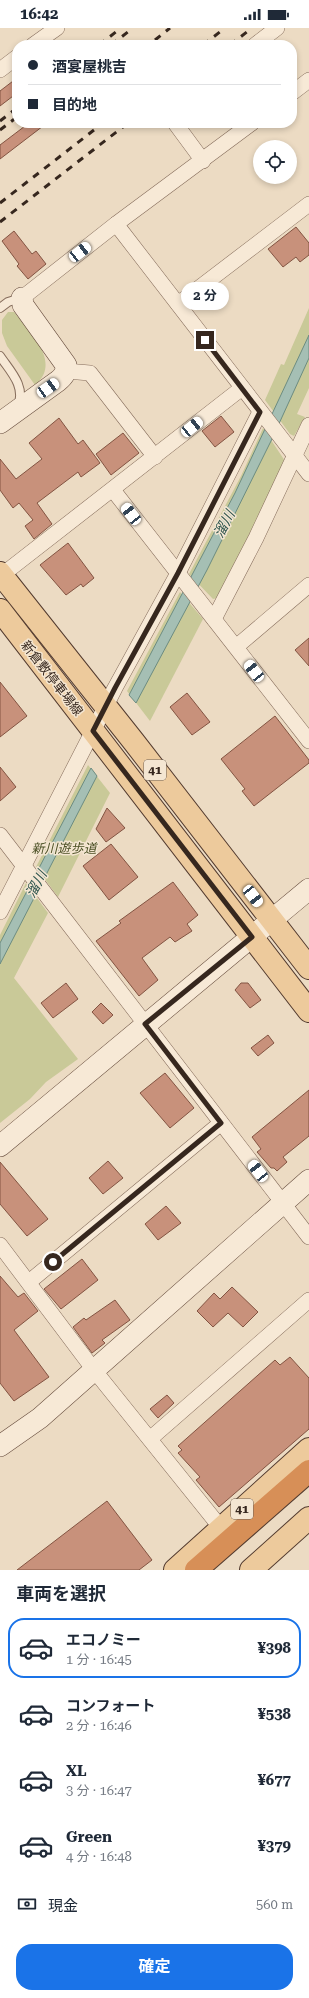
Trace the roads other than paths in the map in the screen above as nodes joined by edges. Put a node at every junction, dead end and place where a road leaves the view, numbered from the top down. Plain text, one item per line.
1 (277, 28) edge
2 (50, 30) edge
3 (39, 40) edge
4 (261, 40) edge
5 (12, 61) edge
6 (0, 70) edge
7 (309, 80) edge
8 (297, 89) edge
9 (178, 128) edge
10 (246, 128) edge
11 (203, 161) junction
12 (309, 204) edge
13 (116, 224) junction
14 (22, 298) junction
15 (178, 304) junction
16 (0, 308) edge
17 (0, 356) edge
18 (66, 371) junction
19 (242, 388) junction
20 (17, 410) junction
21 (264, 416) junction
22 (0, 423) edge
23 (309, 425) edge
24 (295, 456) junction
25 (155, 457) junction
26 (309, 474) edge
27 (113, 490) junction
28 (1, 575) edge
29 (182, 578) junction
30 (309, 585) edge
31 (0, 610) edge
32 (214, 619) junction
33 (236, 647) junction
34 (106, 706) junction
35 (93, 731) junction
36 (309, 741) edge
37 (0, 835) edge
38 (28, 871) junction
39 (309, 889) edge
40 (0, 912) edge
41 (272, 921) junction
42 (252, 937) junction
43 (309, 968) edge
44 (309, 1012) edge
45 (145, 1024) junction
46 (221, 1123) junction
47 (0, 1146) edge
48 (309, 1180) edge
49 (282, 1203) junction
50 (309, 1237) edge
51 (0, 1245) edge
52 (29, 1282) junction
53 (309, 1300) edge
54 (94, 1370) junction
55 (150, 1438) junction
56 (0, 1446) edge
57 (309, 1449) edge
58 (309, 1471) edge
59 (309, 1518) edge
60 (221, 1528) junction
61 (175, 1570) edge
62 (196, 1570) edge
63 (251, 1570) edge

1 - 4 street
2 - 3 street
5 - 6 street
7 - 8 street
9 - 11 street
10 - 11 street
11 - 13 street
12 - 15 street
13 - 14 street
13 - 15 street
14 - 16 lane
14 - 18 street
15 - 19 street
17 - 20 lane
18 - 20 street
18 - 25 street
19 - 21 street
19 - 25 street
20 - 22 street
21 - 24 street
21 - 29 street
23 - 24 street
24 - 26 street
24 - 32 street
25 - 27 street
27 - 28 street
27 - 29 street
28 - 34 main road, 新倉敷停車場線 / 41
29 - 32 street
29 - 34 street
30 - 33 street
31 - 35 main road, 新倉敷停車場線 / 41
32 - 33 street
33 - 36 street
34 - 35 street
34 - 41 main road, 新倉敷停車場線 / 41
35 - 38 street
35 - 42 main road, 新倉敷停車場線 / 41
37 - 38 street
38 - 40 street
38 - 45 street
39 - 41 street
41 - 42 street
41 - 43 main road, 新倉敷停車場線 / 41
42 - 44 main road, 新倉敷停車場線 / 41
42 - 45 street
45 - 46 street
45 - 47 street
46 - 49 street
46 - 52 street
48 - 49 street
49 - 50 street
49 - 54 street
51 - 52 street
52 - 54 street
53 - 55 street
54 - 55 street
54 - 56 street
55 - 60 street
57 - 60 main road, 41
58 - 62 highway
59 - 63 main road
60 - 61 main road, 41

